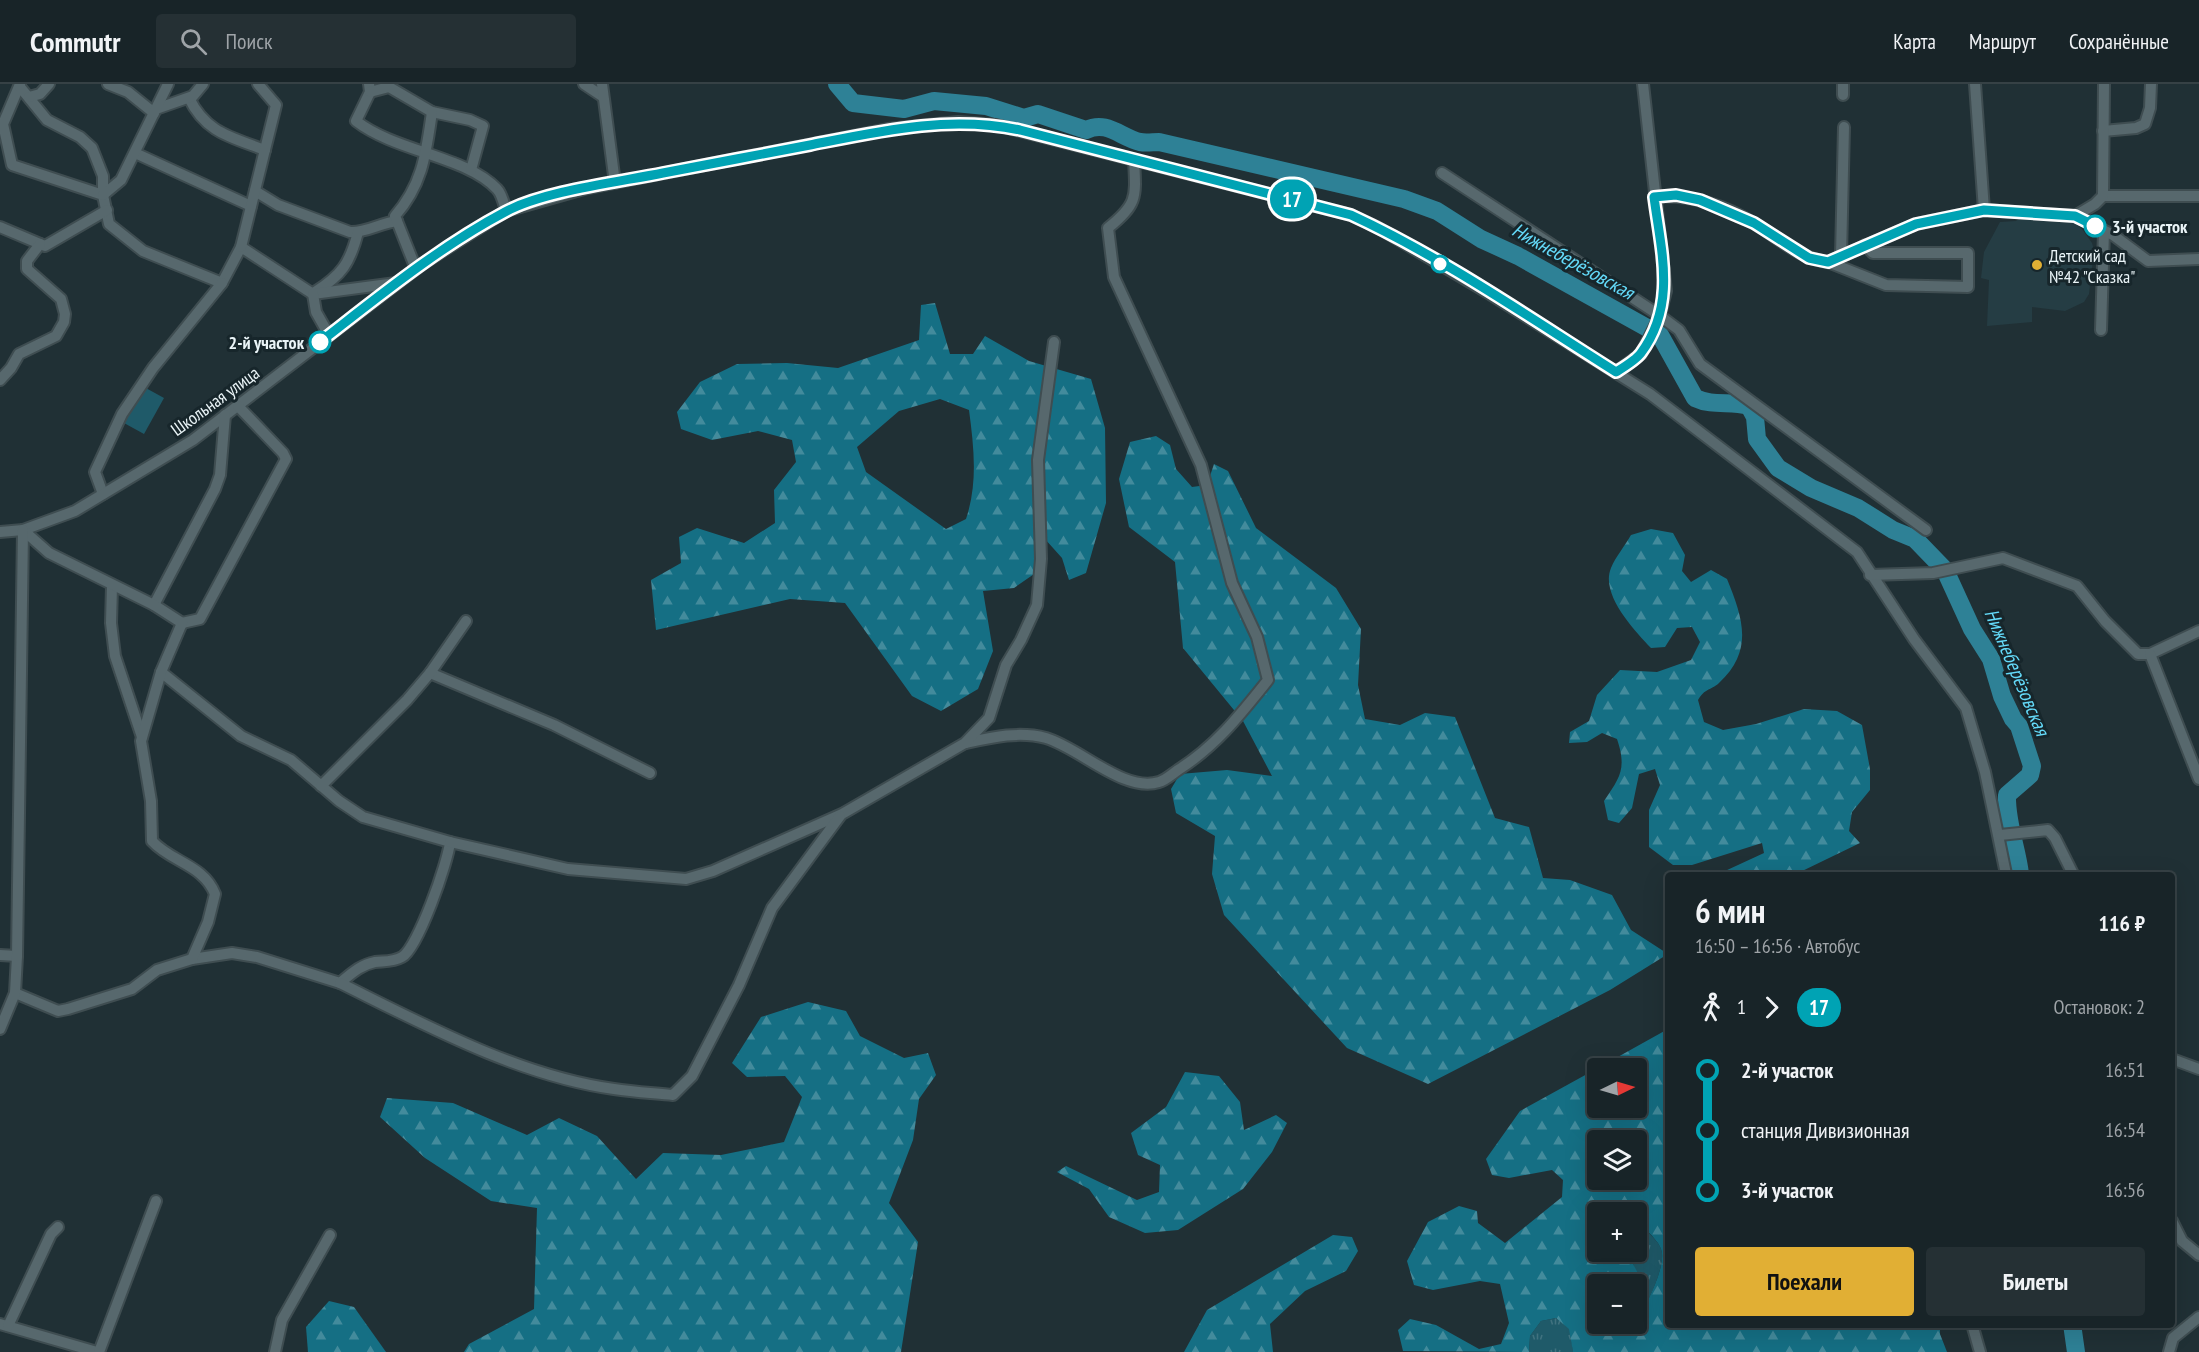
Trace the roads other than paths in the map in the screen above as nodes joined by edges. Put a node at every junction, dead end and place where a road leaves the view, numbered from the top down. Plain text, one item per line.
1 (49, 84) edge
2 (108, 84) edge
3 (168, 84) edge
4 (203, 84) edge
5 (258, 84) edge
6 (584, 84) edge
7 (602, 84) edge
8 (1643, 84) edge
9 (1975, 84) edge
10 (2104, 84) edge
11 (2151, 84) edge
12 (20, 86) edge
13 (392, 86) edge
14 (369, 88) edge
15 (602, 96) junction
16 (29, 97) junction
17 (189, 98) junction
18 (155, 111) junction
19 (432, 112) junction
20 (1, 123) edge
21 (1844, 127) dead end
22 (2103, 131) junction
23 (265, 150) junction
24 (135, 153) junction
25 (426, 155) junction
26 (1134, 160) junction
27 (471, 171) junction
28 (1442, 173) dead end
29 (615, 183) junction
30 (255, 191) junction
31 (103, 195) junction
32 (2103, 196) junction
33 (2199, 196) edge
34 (1654, 197) junction
35 (251, 207) junction
36 (107, 210) junction
37 (1984, 210) junction
38 (506, 211) junction
39 (2075, 216) junction
40 (397, 221) junction
41 (0, 227) edge
42 (2104, 231) junction
43 (358, 232) junction
44 (40, 244) junction
45 (1865, 245) junction
46 (241, 247) junction
47 (1841, 256) junction
48 (2199, 259) edge
49 (1828, 262) junction
50 (416, 269) junction
51 (222, 283) junction
52 (398, 283) junction
53 (313, 294) junction
54 (1659, 315) junction
55 (2101, 330) dead end
56 (329, 335) junction
57 (1054, 342) dead end
58 (1616, 372) junction
59 (0, 380) edge
60 (238, 406) junction
61 (225, 415) junction
62 (103, 494) junction
63 (23, 530) junction
64 (1926, 530) dead end
65 (0, 532) edge
66 (1870, 575) junction
67 (112, 586) junction
68 (154, 605) junction
69 (466, 621) dead end
70 (182, 623) junction
71 (2199, 631) edge
72 (2150, 654) junction
73 (161, 672) junction
74 (430, 673) junction
75 (142, 738) junction
76 (965, 743) junction
77 (650, 773) dead end
78 (2199, 779) edge
79 (321, 786) junction
80 (842, 813) junction
81 (2000, 836) junction
82 (450, 842) junction
83 (2006, 872) edge
84 (2072, 872) edge
85 (0, 955) edge
86 (17, 956) junction
87 (192, 959) junction
88 (340, 983) junction
89 (15, 993) junction
90 (0, 1029) edge
91 (2175, 1060) edge
92 (2199, 1069) edge
93 (156, 1201) dead end
94 (58, 1227) dead end
95 (2175, 1227) edge
96 (330, 1235) dead end
97 (2199, 1255) edge
98 (2199, 1317) edge
99 (4, 1325) edge
100 (1973, 1328) edge
101 (98, 1352) edge
102 (275, 1352) edge
103 (1980, 1352) edge
104 (2169, 1352) edge

1 - 16 street
2 - 18 street
3 - 18 street
4 - 17 street
5 - 23 street
6 - 15 street
7 - 15 street
8 - 34 street
9 - 37 street
10 - 22 street
11 - 22 street
12 - 16 street
12 - 20 street
13 - 14 street
13 - 19 street
14 - 25 street
15 - 29 street
16 - 31 street
17 - 18 street
17 - 23 street
18 - 24 street
19 - 25 street
19 - 27 street
20 - 31 street
21 - 47 street
22 - 32 street
23 - 30 street
24 - 31 street
24 - 35 street
25 - 27 street
25 - 40 street
26 - 29 street, Школьная улица
26 - 58 street, Школьная улица
26 - 76 street
27 - 38 street
28 - 54 street
29 - 38 street, Школьная улица
30 - 35 street
30 - 43 street
31 - 36 street
32 - 33 street
32 - 39 street
34 - 49 street
34 - 54 street
35 - 46 street
36 - 44 street
36 - 51 street
37 - 39 street
37 - 45 street
38 - 50 street, Школьная улица
39 - 42 street
40 - 43 street
40 - 50 street
41 - 44 street
42 - 48 street
42 - 55 street
43 - 53 street
44 - 59 street
45 - 47 street
45 - 49 street
46 - 51 street
46 - 53 street
47 - 49 street
50 - 52 street, Школьная улица
51 - 62 street
52 - 53 street
52 - 56 street, Школьная улица
53 - 56 street
54 - 58 street
54 - 64 street
56 - 60 street, Школьная улица
57 - 76 street
58 - 66 street, Школьная улица
60 - 61 street, Школьная улица
60 - 70 street
61 - 62 street, Школьная улица
61 - 68 street
62 - 63 street, Школьная улица
63 - 65 street, Школьная улица
63 - 67 street
63 - 86 street
66 - 72 street
66 - 81 street, Школьная улица
67 - 68 street
67 - 75 street
68 - 70 street
69 - 74 street
70 - 73 street
71 - 72 street
72 - 78 street
73 - 75 street
73 - 79 street
74 - 77 street
74 - 79 street
75 - 87 street
76 - 80 street
79 - 82 street
80 - 82 street
80 - 88 street
81 - 83 street, Школьная улица
81 - 84 street
82 - 88 street
85 - 86 street
86 - 89 street
87 - 88 street
87 - 89 street
89 - 90 street
91 - 92 street
93 - 101 street
94 - 99 street
95 - 97 street
96 - 102 street
98 - 104 street
99 - 101 street
100 - 103 street

